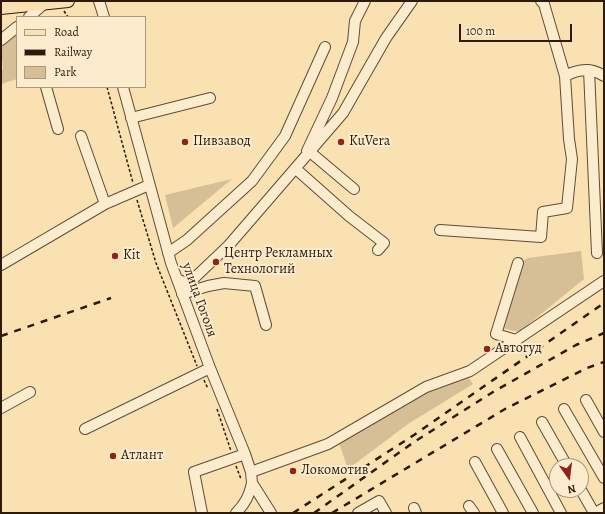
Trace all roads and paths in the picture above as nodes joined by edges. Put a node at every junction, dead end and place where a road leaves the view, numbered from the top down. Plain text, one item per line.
1 (68, 1) edge
2 (99, 1) edge
3 (365, 1) edge
4 (412, 1) edge
5 (544, 2) edge
6 (45, 3) junction
7 (1, 8) edge
8 (30, 16) edge
9 (104, 16) edge
10 (16, 28) edge
11 (1, 40) edge
12 (325, 47) dead end
13 (590, 70) junction
14 (565, 76) junction
15 (604, 76) edge
16 (46, 88) edge
17 (123, 88) edge
18 (210, 98) dead end
19 (131, 118) junction
20 (58, 129) dead end
21 (81, 136) dead end
22 (310, 152) junction
23 (298, 166) junction
24 (149, 185) junction
25 (354, 188) dead end
26 (105, 204) junction
27 (440, 230) dead end
28 (378, 250) dead end
29 (168, 253) junction
30 (597, 253) dead end
31 (518, 263) dead end
32 (1, 265) edge
33 (177, 279) junction
34 (604, 281) edge
35 (182, 294) junction
36 (266, 325) dead end
37 (516, 340) junction
38 (210, 368) junction
39 (30, 392) dead end
40 (586, 400) dead end
41 (1, 408) edge
42 (564, 409) dead end
43 (542, 422) dead end
44 (85, 429) dead end
45 (604, 432) edge
46 (520, 437) dead end
47 (497, 449) dead end
48 (245, 454) junction
49 (562, 458) edge
50 (475, 462) dead end
51 (251, 472) junction
52 (604, 478) edge
53 (252, 483) junction
54 (586, 498) edge
55 (604, 508) edge
56 (202, 513) edge
57 (236, 513) edge
58 (271, 513) edge
59 (358, 513) edge
60 (386, 513) edge
61 (503, 513) edge
62 (533, 513) edge
63 (561, 513) edge
64 (595, 513) edge

1 - 6 main road
2 - 9 street
3 - 23 street
4 - 22 street
5 - 14 street
6 - 7 main road
6 - 8 street
10 - 11 street
12 - 29 street
13 - 14 street
13 - 15 street
13 - 30 street
14 - 27 street
16 - 20 street
17 - 19 street, улица Гоголя
18 - 19 street
19 - 24 street, улица Гоголя
21 - 26 street
22 - 23 street
22 - 25 street
23 - 28 street
23 - 33 street
24 - 26 street
24 - 29 street, улица Гоголя
26 - 32 street
29 - 33 street, улица Гоголя
31 - 37 street
33 - 35 street, улица Гоголя
34 - 37 street
35 - 36 street
35 - 38 street, улица Гоголя
37 - 51 street
38 - 44 street
38 - 48 street, улица Гоголя
39 - 41 street
40 - 45 street
42 - 52 street
43 - 49 street
46 - 63 street
47 - 62 street
48 - 51 street, улица Гоголя
48 - 56 street
50 - 61 street
51 - 53 street, улица Гоголя
53 - 57 street
53 - 58 street, улица Гоголя
54 - 64 street
55 - 64 street
59 - 60 street

